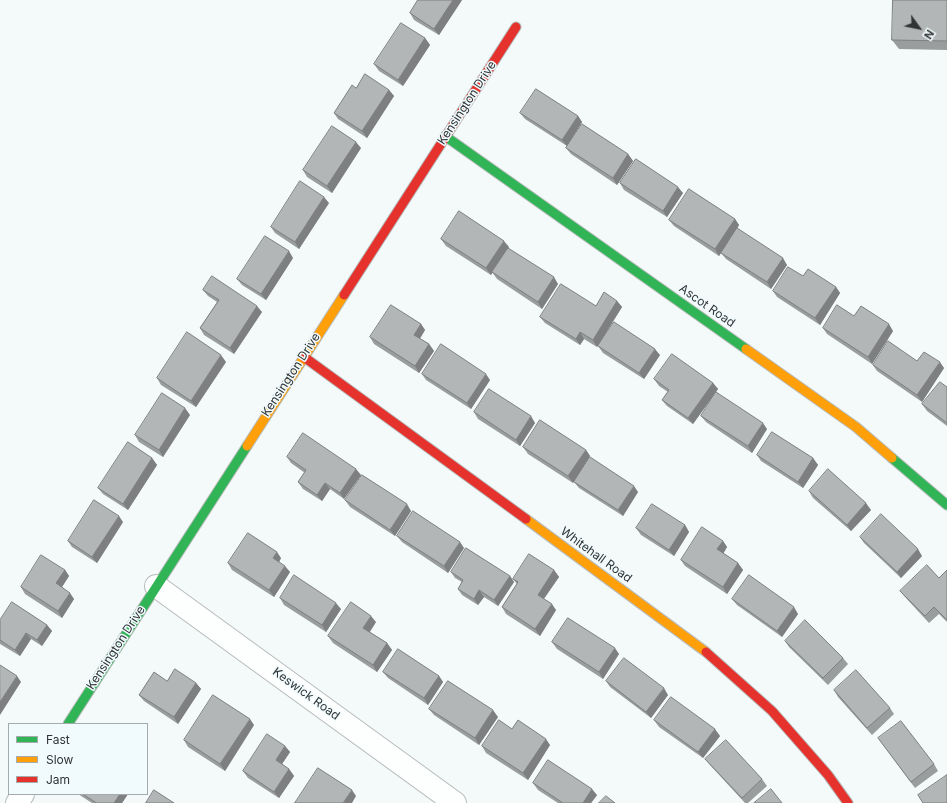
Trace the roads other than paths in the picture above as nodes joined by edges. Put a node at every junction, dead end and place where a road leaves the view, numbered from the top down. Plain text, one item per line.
1 (516, 27) dead end
2 (445, 136) junction
3 (304, 357) junction
4 (947, 505) edge
5 (156, 586) junction
6 (69, 723) edge
7 (455, 803) edge
8 (848, 803) edge

1 - 2 street, Kensington Drive
2 - 3 street, Kensington Drive
2 - 4 street, Ascot Road
3 - 5 street, Kensington Drive
3 - 8 street, Whitehall Road
5 - 6 street, Kensington Drive
5 - 7 street, Keswick Road

